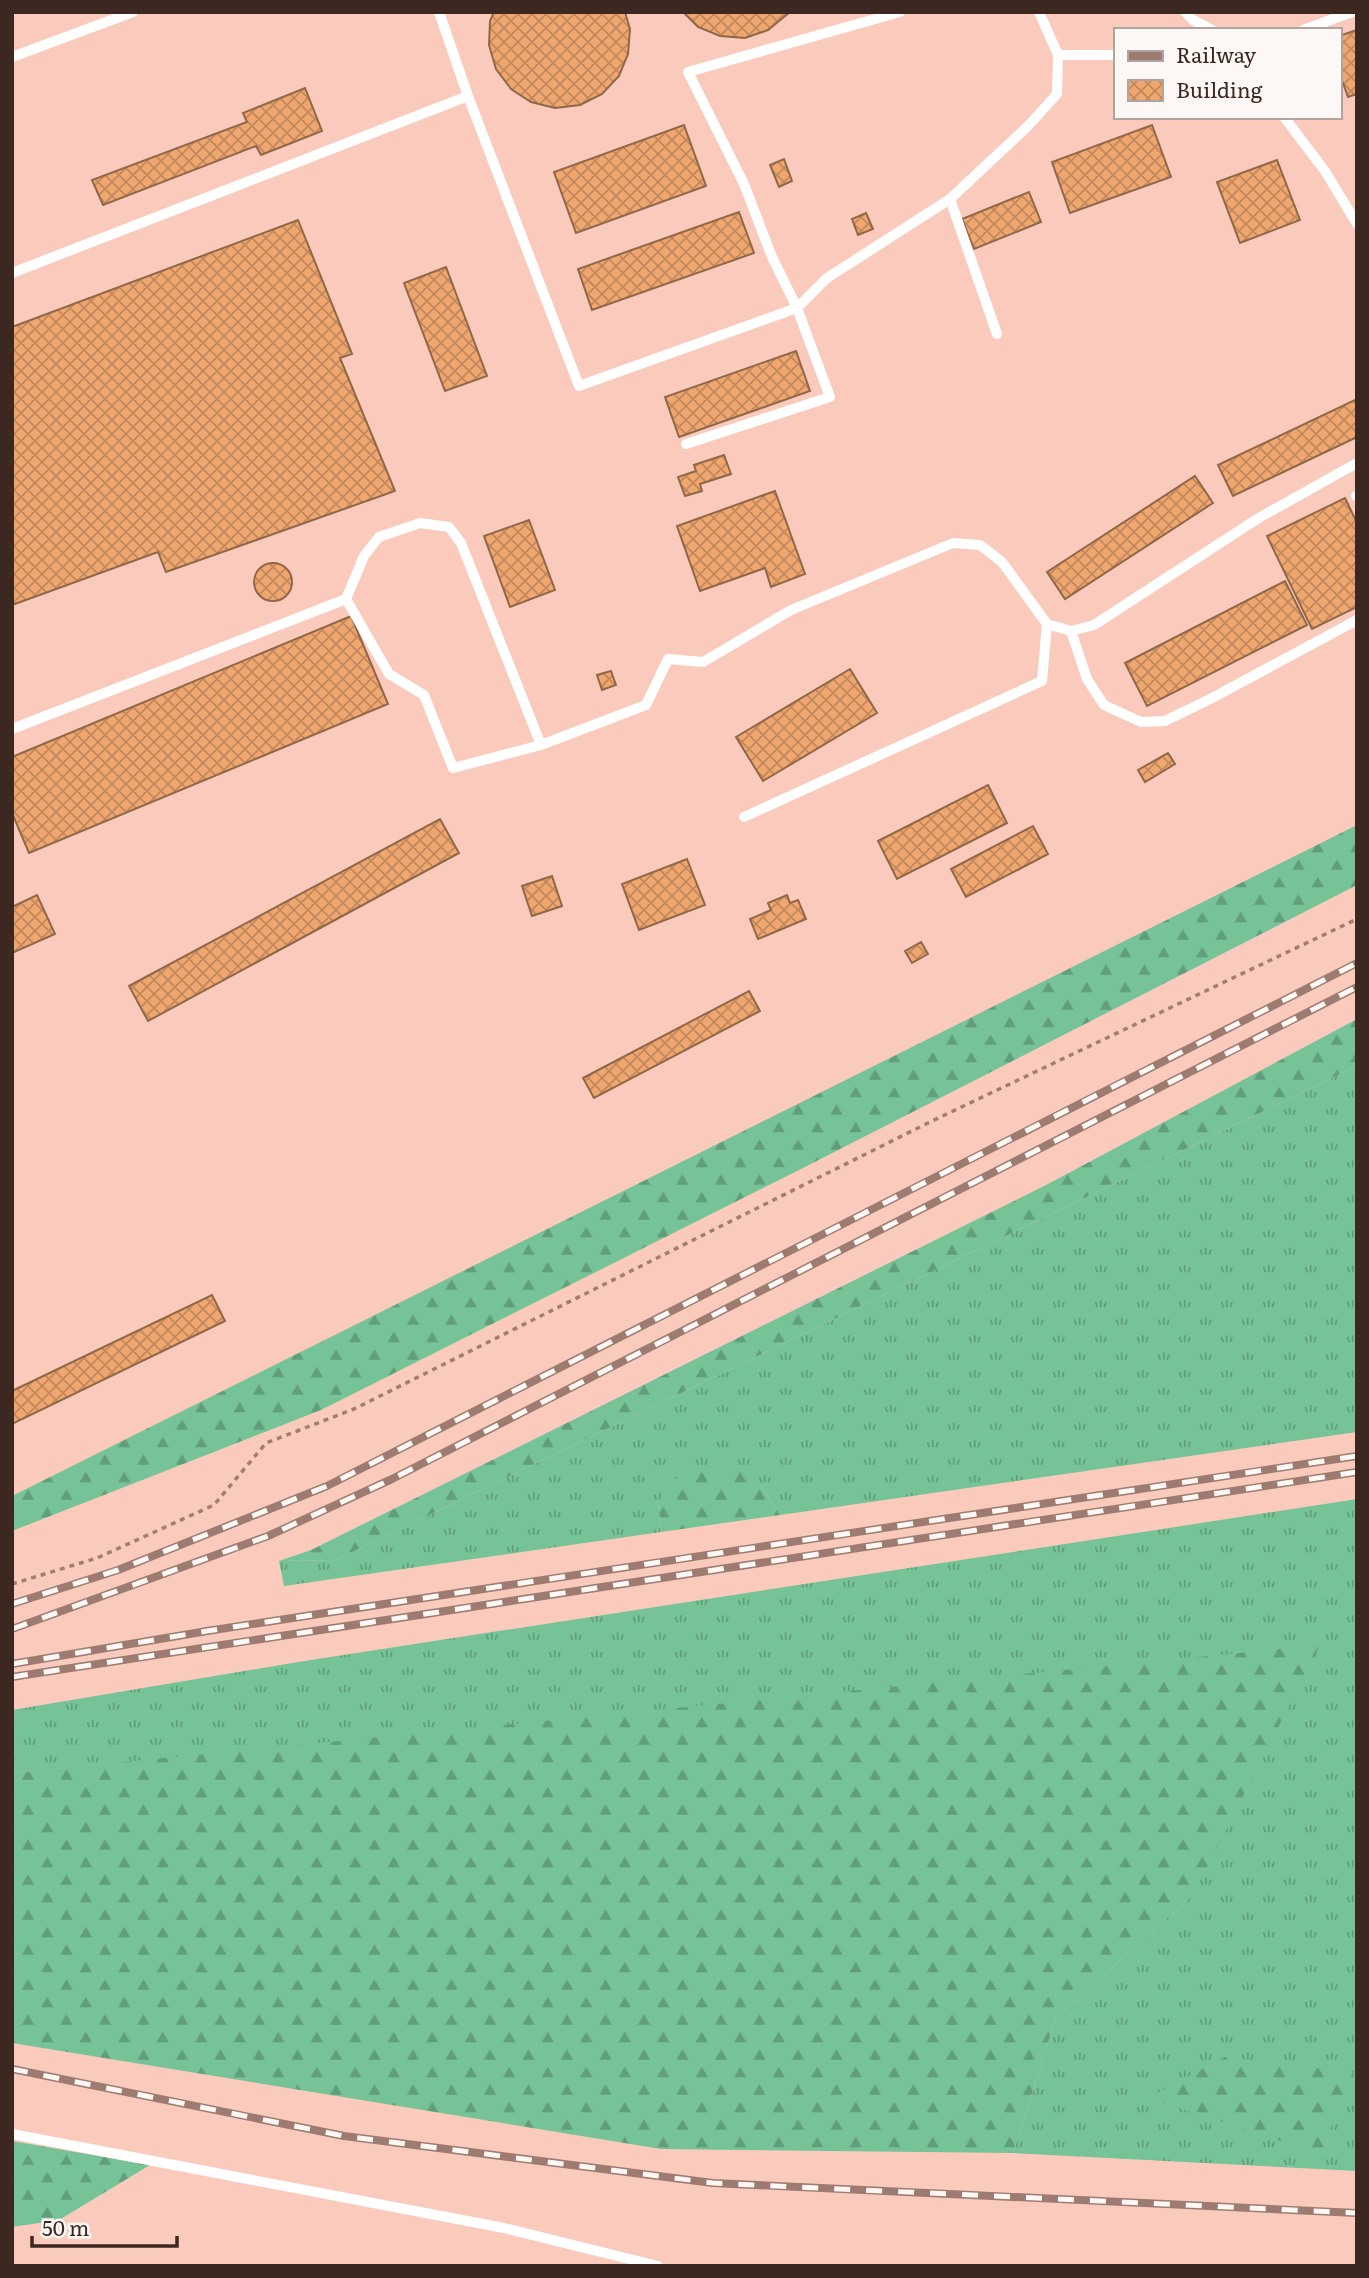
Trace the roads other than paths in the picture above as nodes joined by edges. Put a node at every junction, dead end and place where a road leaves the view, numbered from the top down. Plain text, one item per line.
1 (133, 12) edge
2 (439, 12) edge
3 (900, 12) edge
4 (1039, 12) edge
5 (1185, 12) edge
6 (1352, 12) edge
7 (1208, 28) edge
8 (1308, 28) edge
9 (1058, 55) junction
10 (1114, 55) edge
11 (12, 57) edge
12 (468, 96) junction
13 (1286, 119) edge
14 (950, 199) junction
15 (1357, 224) edge
16 (12, 273) edge
17 (797, 308) junction
18 (997, 334) dead end
19 (686, 444) dead end
20 (1357, 463) edge
21 (346, 599) junction
22 (1357, 620) edge
23 (1047, 624) junction
24 (1071, 631) junction
25 (12, 729) edge
26 (541, 745) junction
27 (744, 817) dead end
28 (12, 2134) edge
29 (658, 2266) edge

1 - 11 lane
2 - 12 lane
3 - 17 lane
4 - 9 lane
5 - 7 lane
6 - 8 lane
9 - 10 lane
9 - 14 lane
12 - 16 lane
12 - 17 lane
13 - 15 lane
14 - 17 lane
14 - 18 lane
17 - 19 lane
20 - 24 lane
21 - 25 lane
21 - 26 lane
21 - 26 lane
22 - 24 lane
23 - 24 lane
23 - 26 lane
23 - 27 lane
28 - 29 lane

